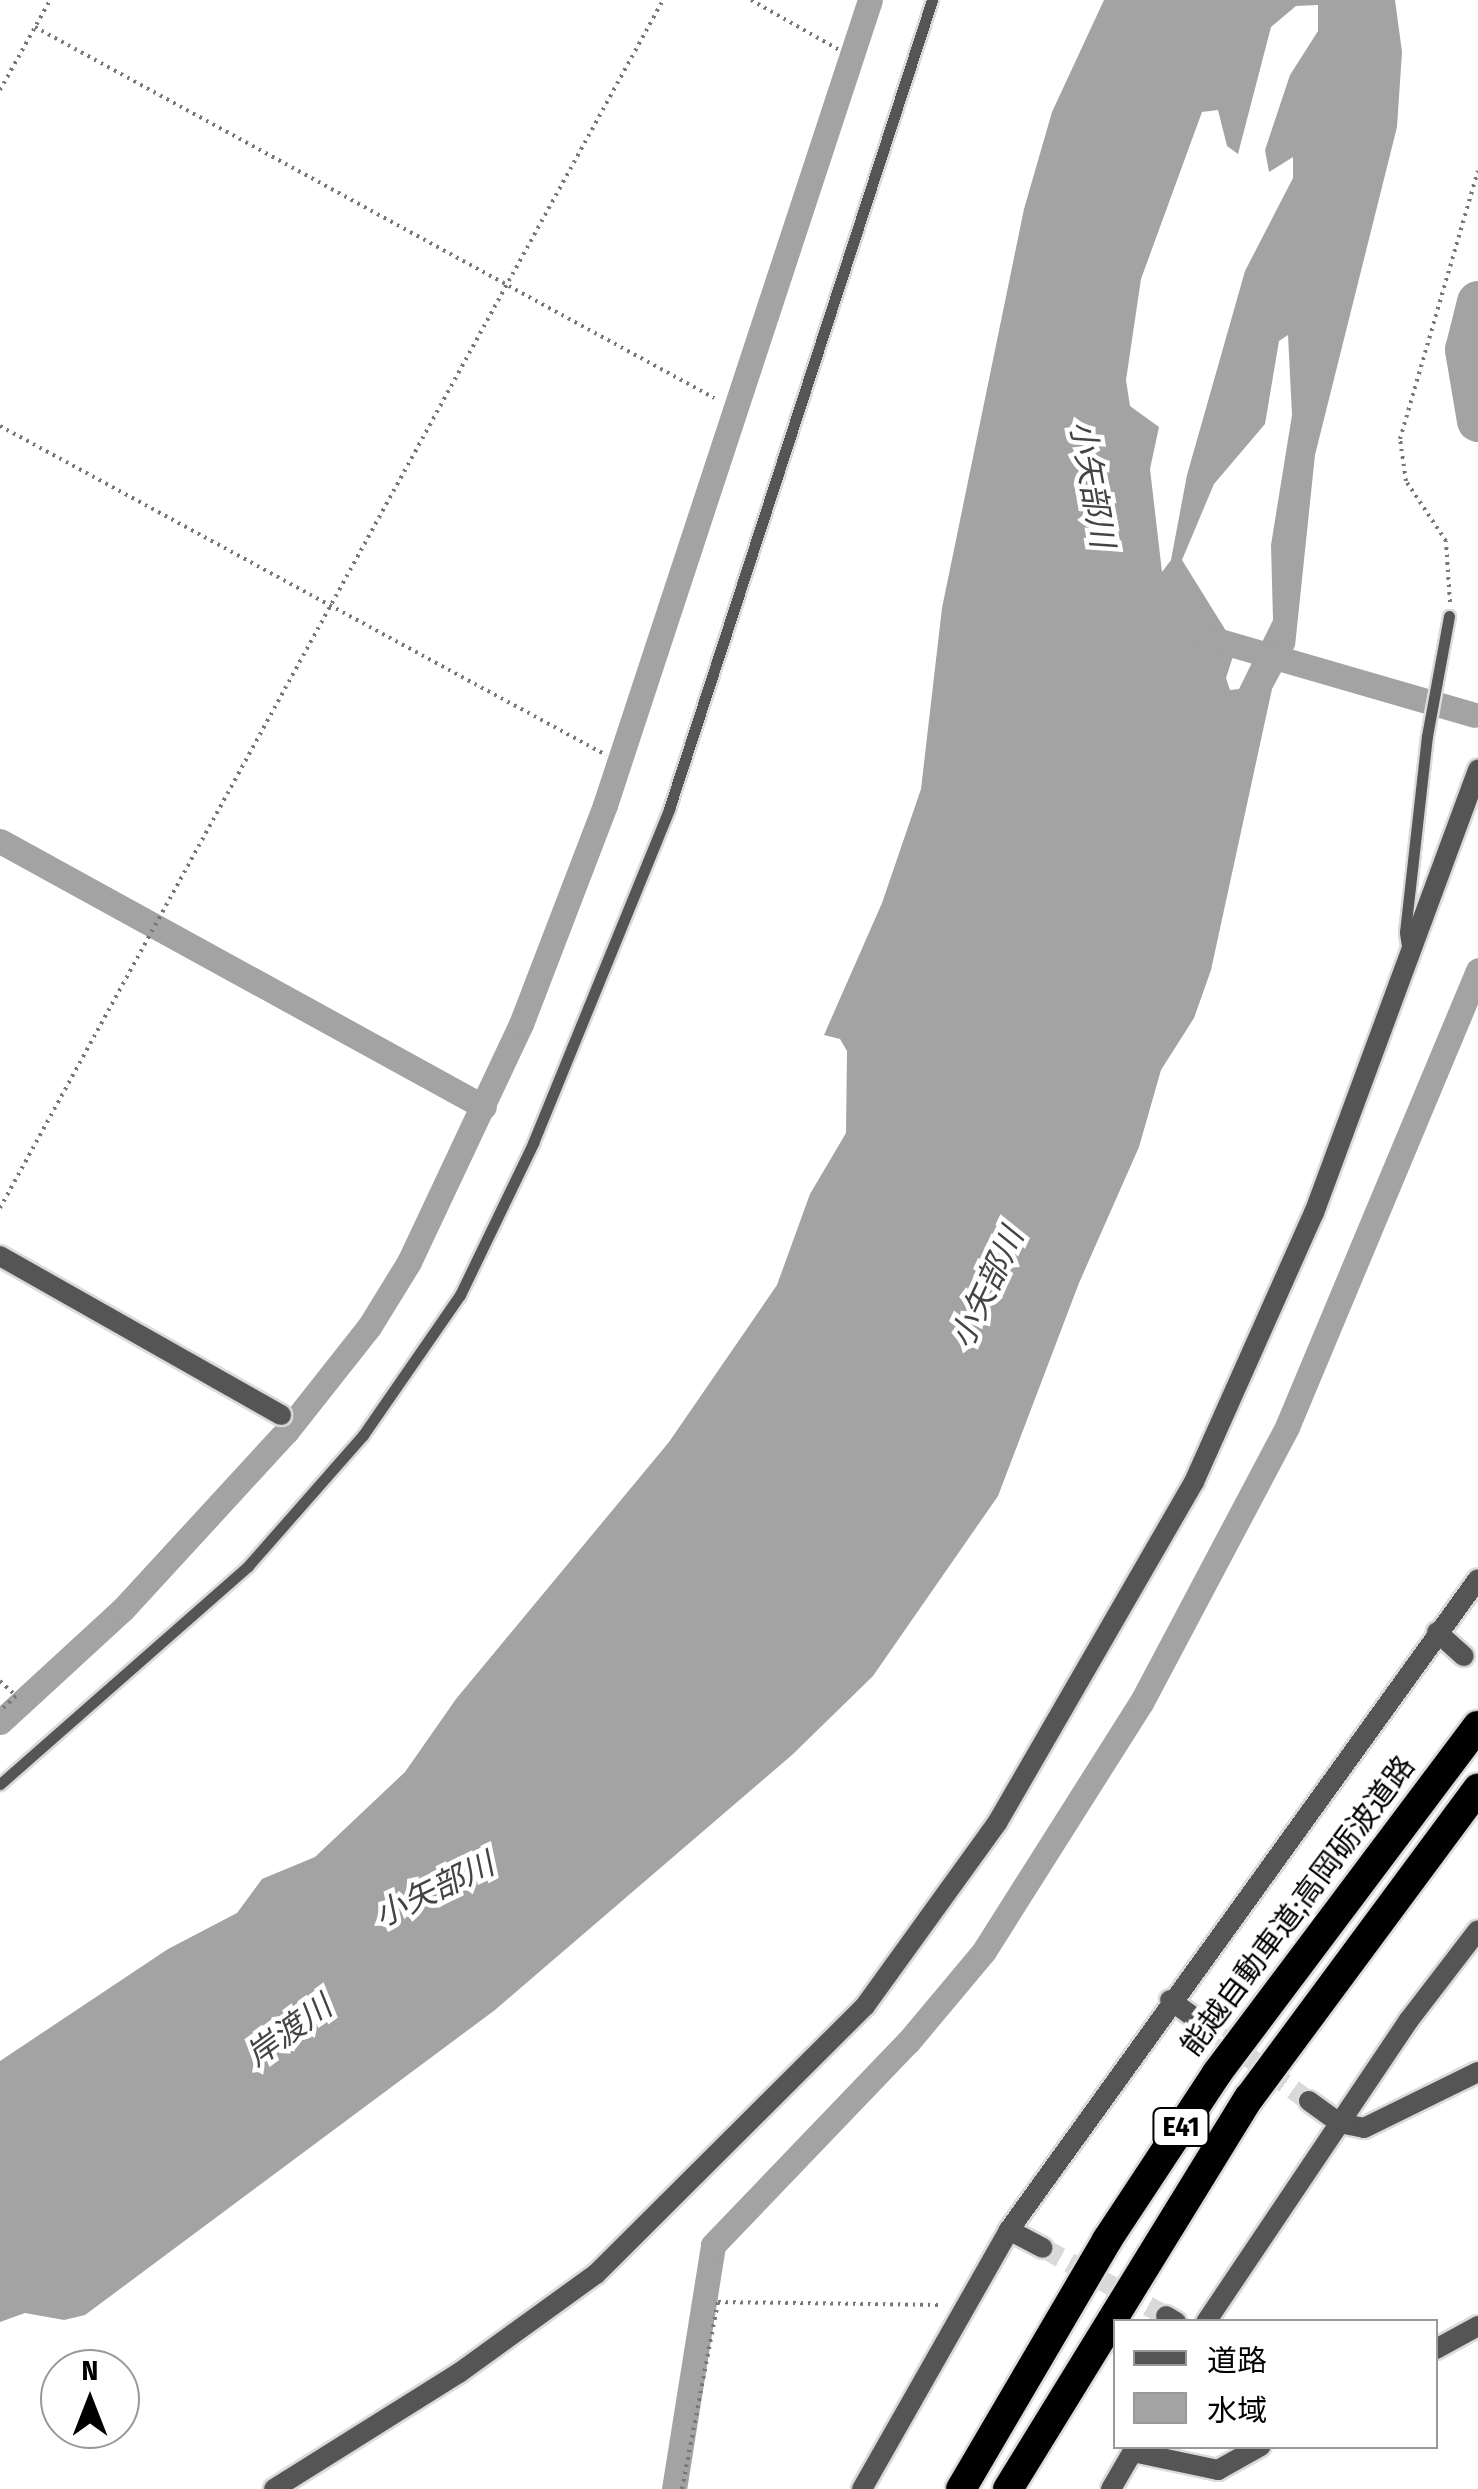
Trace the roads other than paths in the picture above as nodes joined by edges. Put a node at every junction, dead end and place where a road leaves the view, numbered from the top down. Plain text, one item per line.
1 (932, 0) edge
2 (1449, 616) road end
3 (1478, 769) edge
4 (1410, 961) junction
5 (0, 1256) edge
6 (281, 1416) dead end
7 (1478, 1579) edge
8 (1437, 1632) junction
9 (1464, 1656) dead end
10 (1478, 1723) edge
11 (0, 1784) edge
12 (1478, 1790) edge
13 (1478, 1930) edge
14 (1170, 2000) junction
15 (1196, 2019) tunnel mouth
16 (1478, 2072) edge
17 (1310, 2101) tunnel mouth
18 (1338, 2122) junction
19 (1009, 2230) junction
20 (1043, 2248) tunnel mouth
21 (1208, 2319) edge
22 (1478, 2326) edge
23 (1438, 2349) edge
24 (1135, 2449) edge
25 (1256, 2449) edge
26 (274, 2489) edge
27 (862, 2489) edge
28 (961, 2489) edge
29 (1008, 2489) edge
30 (1112, 2489) edge

1 - 11 lane
2 - 4 lane
3 - 4 street
4 - 26 street
5 - 6 street
7 - 8 street
8 - 9 street
8 - 14 street
10 - 28 highway, 能越自動車道;高岡砺波道路 / E41
12 - 29 highway, E41
13 - 18 street
14 - 15 street
14 - 19 street
16 - 18 street
17 - 18 street
18 - 21 street
19 - 20 street
19 - 27 street
22 - 23 street
24 - 25 street
24 - 30 street

